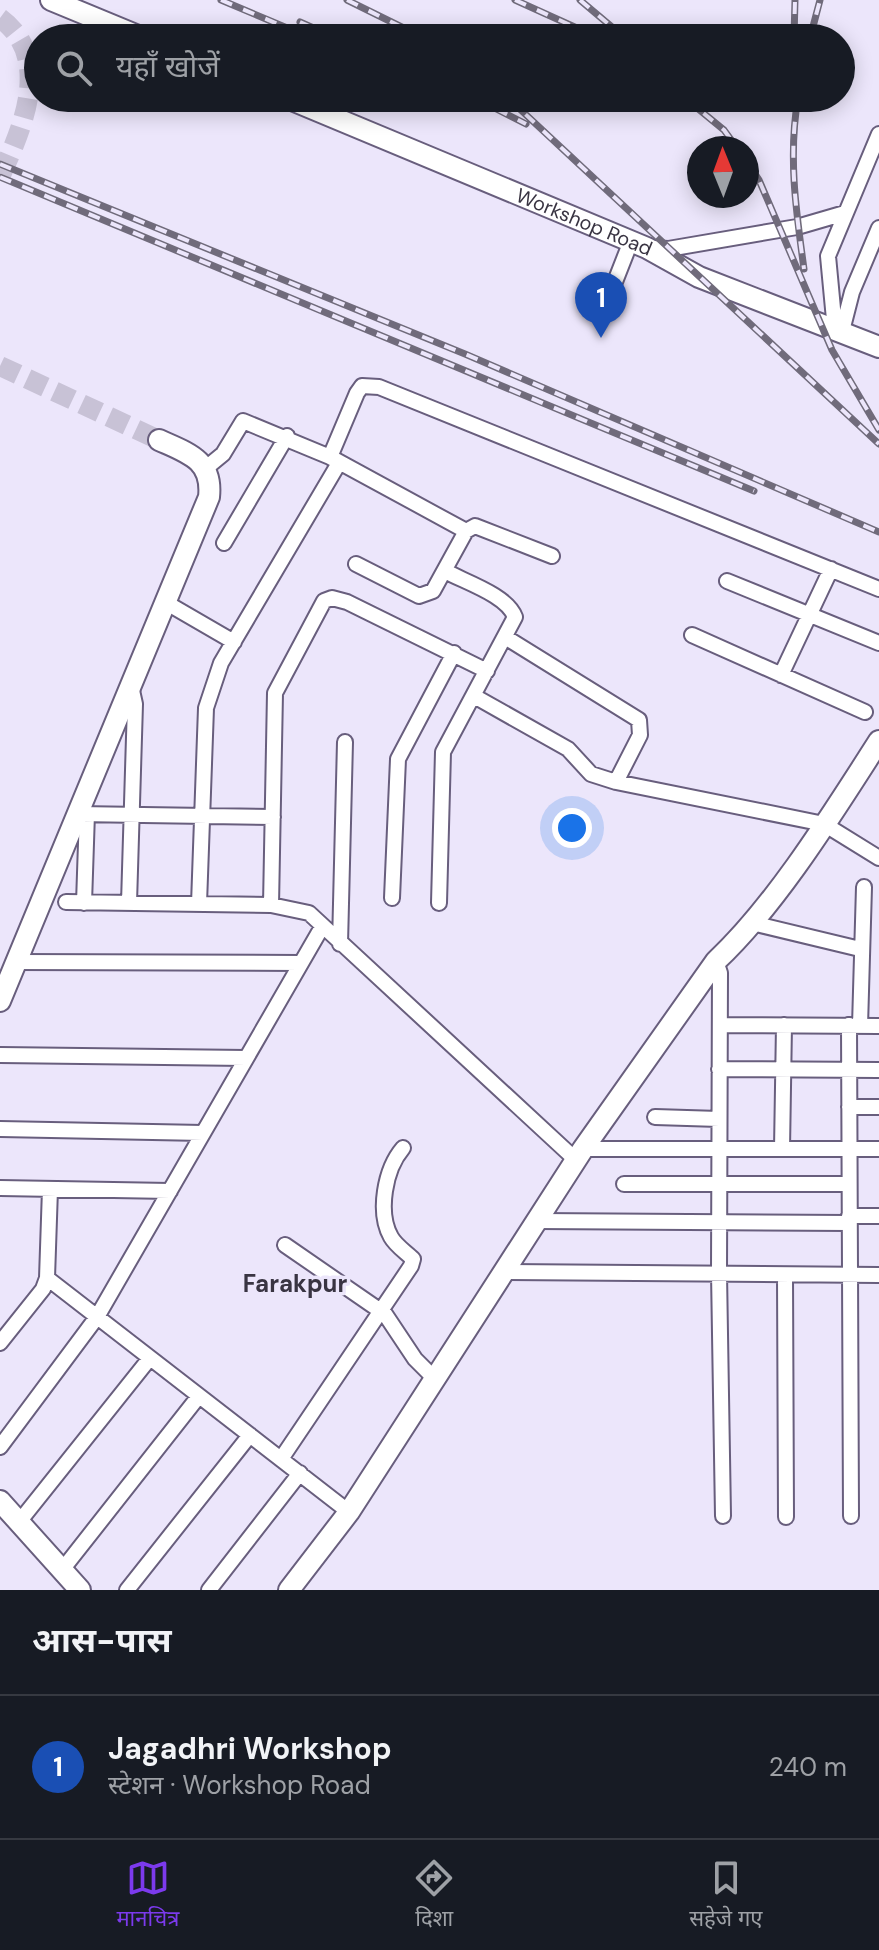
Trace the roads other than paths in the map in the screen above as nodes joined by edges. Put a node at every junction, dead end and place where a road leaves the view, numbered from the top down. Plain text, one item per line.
1 (51, 0) edge
2 (109, 24) edge
3 (321, 112) edge
4 (879, 134) edge
5 (845, 213) junction
6 (879, 228) edge
7 (639, 244) junction
8 (602, 315) dead end
9 (839, 330) junction
10 (879, 347) edge
11 (287, 436) junction
12 (159, 440) tunnel mouth
13 (335, 460) junction
14 (206, 468) junction
15 (466, 531) junction
16 (224, 543) dead end
17 (552, 556) dead end
18 (356, 564) dead end
19 (831, 569) junction
20 (445, 571) junction
21 (727, 581) dead end
22 (879, 589) edge
23 (165, 602) junction
24 (810, 615) junction
25 (692, 635) dead end
26 (505, 637) junction
27 (234, 642) junction
28 (879, 643) edge
29 (454, 653) junction
30 (487, 671) junction
31 (781, 675) junction
32 (131, 686) junction
33 (474, 696) junction
34 (865, 712) dead end
35 (879, 741) edge
36 (345, 742) dead end
37 (616, 782) junction
38 (82, 814) junction
39 (134, 814) junction
40 (202, 815) junction
41 (273, 817) junction
42 (824, 824) junction
43 (879, 858) edge
44 (864, 887) dead end
45 (392, 898) dead end
46 (66, 902) dead end
47 (84, 903) junction
48 (129, 903) junction
49 (439, 903) dead end
50 (199, 904) junction
51 (271, 905) junction
52 (752, 923) junction
53 (322, 927) junction
54 (340, 944) junction
55 (860, 949) junction
56 (716, 961) junction
57 (16, 962) junction
58 (301, 963) junction
59 (0, 1001) edge
60 (720, 1025) junction
61 (784, 1025) junction
62 (855, 1026) junction
63 (879, 1026) edge
64 (0, 1055) edge
65 (246, 1058) junction
66 (719, 1069) junction
67 (783, 1069) junction
68 (849, 1070) junction
69 (879, 1070) edge
70 (849, 1107) junction
71 (879, 1107) edge
72 (655, 1117) dead end
73 (719, 1119) junction
74 (0, 1129) edge
75 (203, 1133) junction
76 (403, 1148) dead end
77 (719, 1149) junction
78 (782, 1149) junction
79 (849, 1149) junction
80 (879, 1149) edge
81 (580, 1155) junction
82 (624, 1184) dead end
83 (719, 1184) junction
84 (849, 1184) junction
85 (0, 1188) edge
86 (50, 1189) junction
87 (170, 1191) junction
88 (879, 1216) edge
89 (849, 1220) junction
90 (537, 1221) junction
91 (719, 1222) junction
92 (285, 1245) dead end
93 (505, 1272) junction
94 (719, 1273) junction
95 (850, 1275) junction
96 (879, 1275) edge
97 (785, 1276) junction
98 (47, 1278) junction
99 (380, 1310) junction
100 (97, 1317) junction
101 (0, 1343) edge
102 (150, 1358) junction
103 (435, 1379) junction
104 (199, 1396) junction
105 (250, 1435) junction
106 (0, 1447) edge
107 (281, 1459) junction
108 (300, 1473) junction
109 (0, 1501) edge
110 (349, 1512) junction
111 (723, 1516) dead end
112 (851, 1516) dead end
113 (786, 1517) dead end
114 (19, 1522) junction
115 (62, 1570) junction
116 (80, 1590) edge
117 (127, 1590) edge
118 (209, 1590) edge
119 (289, 1590) edge

1 - 2 street
3 - 7 street, Workshop Road
4 - 5 street
5 - 7 street
5 - 9 street
6 - 9 street
7 - 8 street
7 - 9 street, Workshop Road
9 - 10 street, Workshop Road
11 - 13 street
11 - 14 street
11 - 16 street
12 - 14 street
13 - 15 street
13 - 19 street
13 - 27 street
14 - 23 street
15 - 17 street
15 - 20 street
18 - 20 street
19 - 22 street
19 - 24 street
20 - 26 street
21 - 24 street
23 - 27 street
23 - 32 street
24 - 28 street
24 - 31 street
25 - 31 street
26 - 30 street
26 - 37 street
27 - 40 street
29 - 30 street
29 - 41 street
29 - 45 street
30 - 33 street
31 - 34 street
32 - 38 street
32 - 39 street
33 - 37 street
33 - 49 street
35 - 42 street
36 - 54 street
37 - 42 street
38 - 39 street
38 - 47 street
38 - 57 street
39 - 40 street
39 - 48 street
40 - 41 street
40 - 50 street
41 - 51 street
42 - 43 street
42 - 52 street
44 - 55 street
46 - 47 street
47 - 48 street
48 - 50 street
50 - 51 street
51 - 53 street
52 - 55 street
52 - 56 street
53 - 54 street
53 - 58 street
54 - 81 street
55 - 62 street
56 - 60 street
56 - 81 street
57 - 58 street
57 - 59 street
58 - 65 street
60 - 61 street
60 - 66 street
61 - 62 street
61 - 67 street
62 - 63 street
62 - 68 street
64 - 65 street
65 - 75 street
66 - 67 street
66 - 73 street
67 - 68 street
67 - 78 street
68 - 69 street
68 - 70 street
70 - 71 street
70 - 79 street
72 - 73 street
73 - 77 street
74 - 75 street
75 - 87 street
76 - 99 street
77 - 78 street
77 - 81 street
77 - 83 street
78 - 79 street
79 - 80 street
79 - 84 street
81 - 90 street
82 - 83 street
83 - 84 street
83 - 91 street
84 - 89 street
85 - 86 street
86 - 87 street
86 - 98 street
87 - 100 street
88 - 89 street
89 - 91 street
89 - 95 street
90 - 91 street
90 - 93 street
91 - 94 street
92 - 99 street
93 - 94 street
93 - 103 street
94 - 97 street
94 - 111 street
95 - 96 street
95 - 97 street
95 - 112 street
97 - 113 street
98 - 100 street
98 - 101 street
99 - 103 street
99 - 107 street
100 - 102 street
100 - 106 street
102 - 104 street
102 - 114 street
103 - 110 street
104 - 105 street
104 - 115 street
105 - 107 street
105 - 117 street
107 - 108 street
108 - 110 street
108 - 118 street
109 - 114 street
110 - 119 street
114 - 115 street
115 - 116 street

